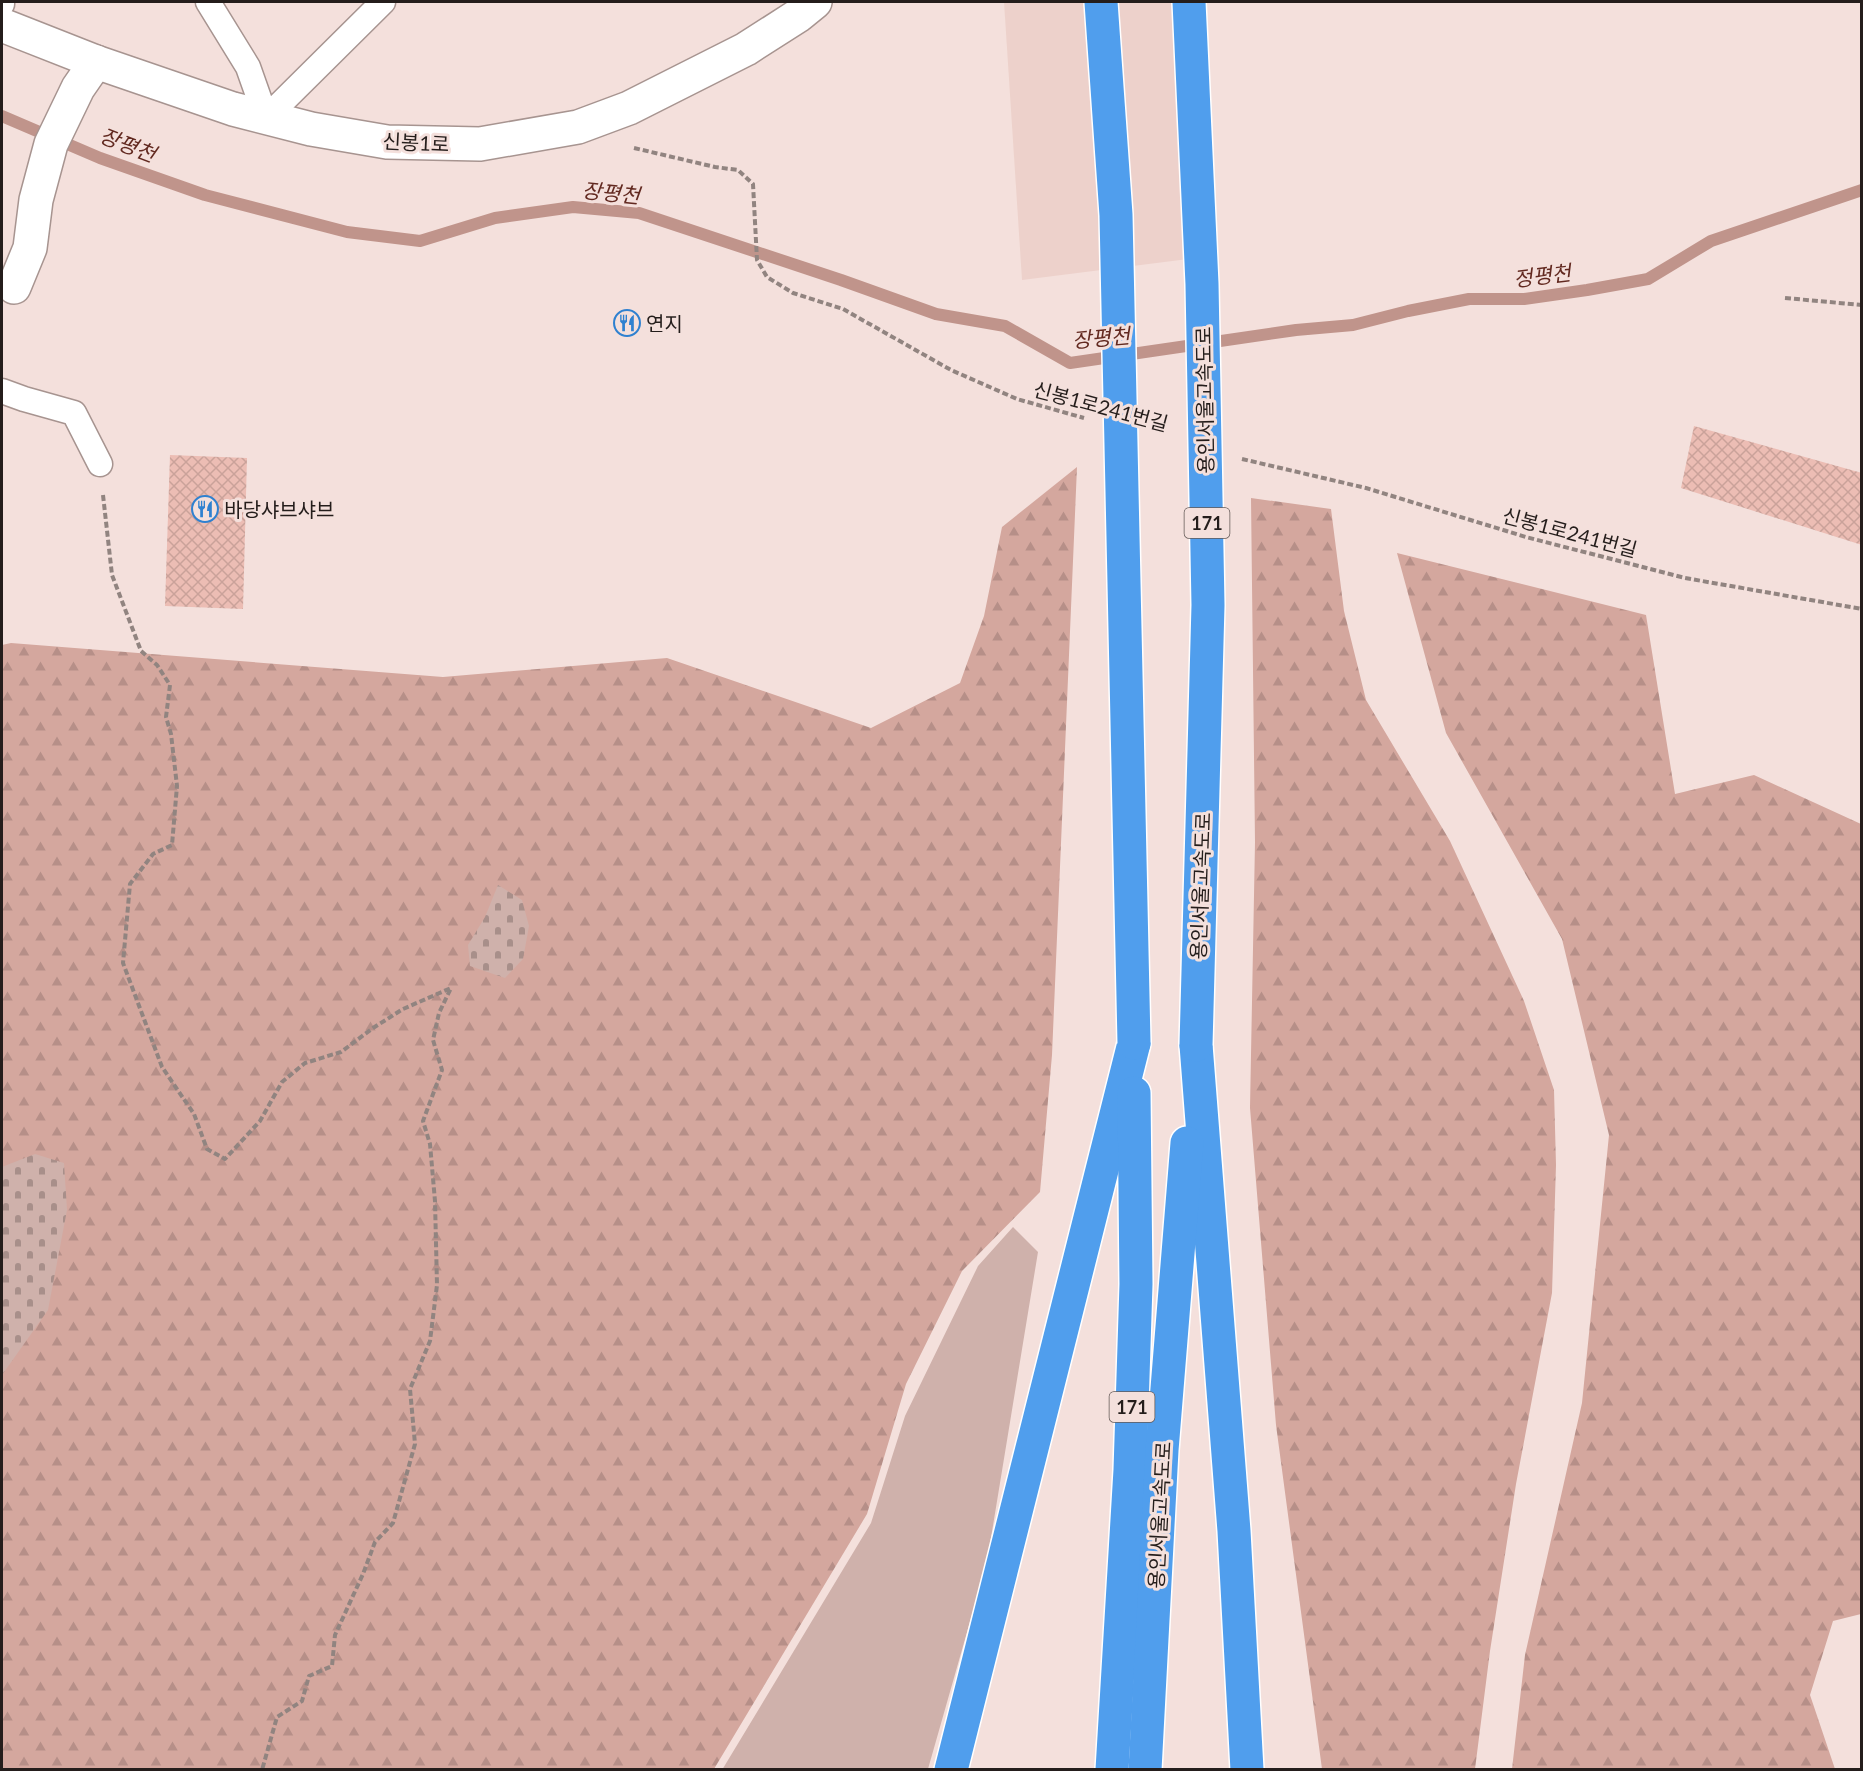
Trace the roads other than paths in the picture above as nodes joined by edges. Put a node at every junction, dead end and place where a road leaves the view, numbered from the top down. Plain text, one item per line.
1 (208, 2) edge
2 (383, 2) edge
3 (815, 2) edge
4 (1101, 2) edge
5 (1190, 2) edge
6 (2, 25) edge
7 (96, 62) junction
8 (266, 118) junction
9 (15, 287) dead end
10 (2, 391) edge
11 (100, 465) road end
12 (1134, 1043) junction
13 (1196, 1045) junction
14 (951, 1770) edge
15 (1112, 1770) edge
16 (1145, 1770) edge
17 (1247, 1770) edge

1 - 8 lane
2 - 8 lane
3 - 8 street, 신봉1로
4 - 12 highway, 용인서울고속도로 / 171, bridge
5 - 13 highway, 용인서울고속도로 / 171, bridge
6 - 7 street, 신봉1로
7 - 8 street, 신봉1로
7 - 9 street
10 - 11 lane
12 - 14 highway
12 - 15 highway, 용인서울고속도로 / 171
13 - 16 highway, 용인서울고속도로 / 171
13 - 17 highway

